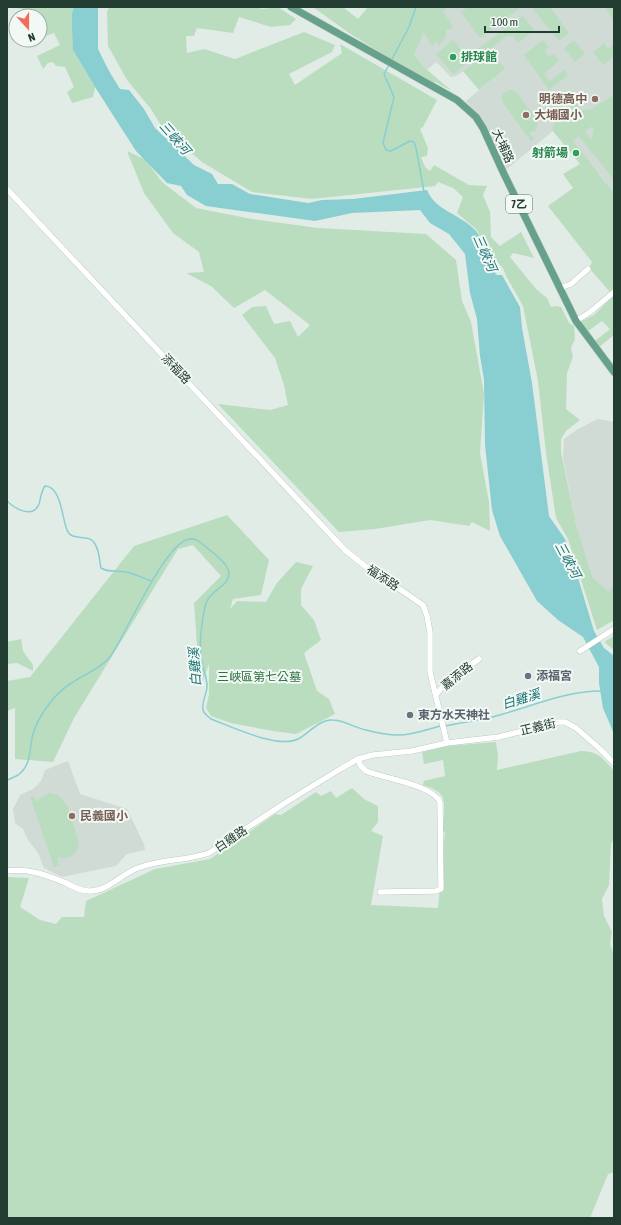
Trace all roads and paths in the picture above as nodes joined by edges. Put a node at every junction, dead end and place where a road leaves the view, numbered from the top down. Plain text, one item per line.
1 (291, 7) edge
2 (7, 189) edge
3 (588, 269) dead end
4 (560, 288) junction
5 (614, 292) edge
6 (576, 321) junction
7 (614, 372) edge
8 (345, 550) joint
9 (614, 630) edge
10 (580, 651) dead end
11 (479, 659) dead end
12 (436, 695) junction
13 (447, 744) junction
14 (358, 759) junction
15 (614, 763) edge
16 (7, 871) edge
17 (380, 892) dead end

1 - 4 main road, 大埔路 / 7乙
2 - 8 street, 添福路
3 - 4 street
4 - 6 main road, 大埔路 / 7乙
5 - 6 street
6 - 7 main road, 大埔路 / 7乙
8 - 12 street, 福添路
9 - 10 street
11 - 12 street, 嘉添路
12 - 13 street
13 - 14 street, 白雞路
13 - 15 street, 正義街
14 - 16 street, 白雞路
14 - 17 street

